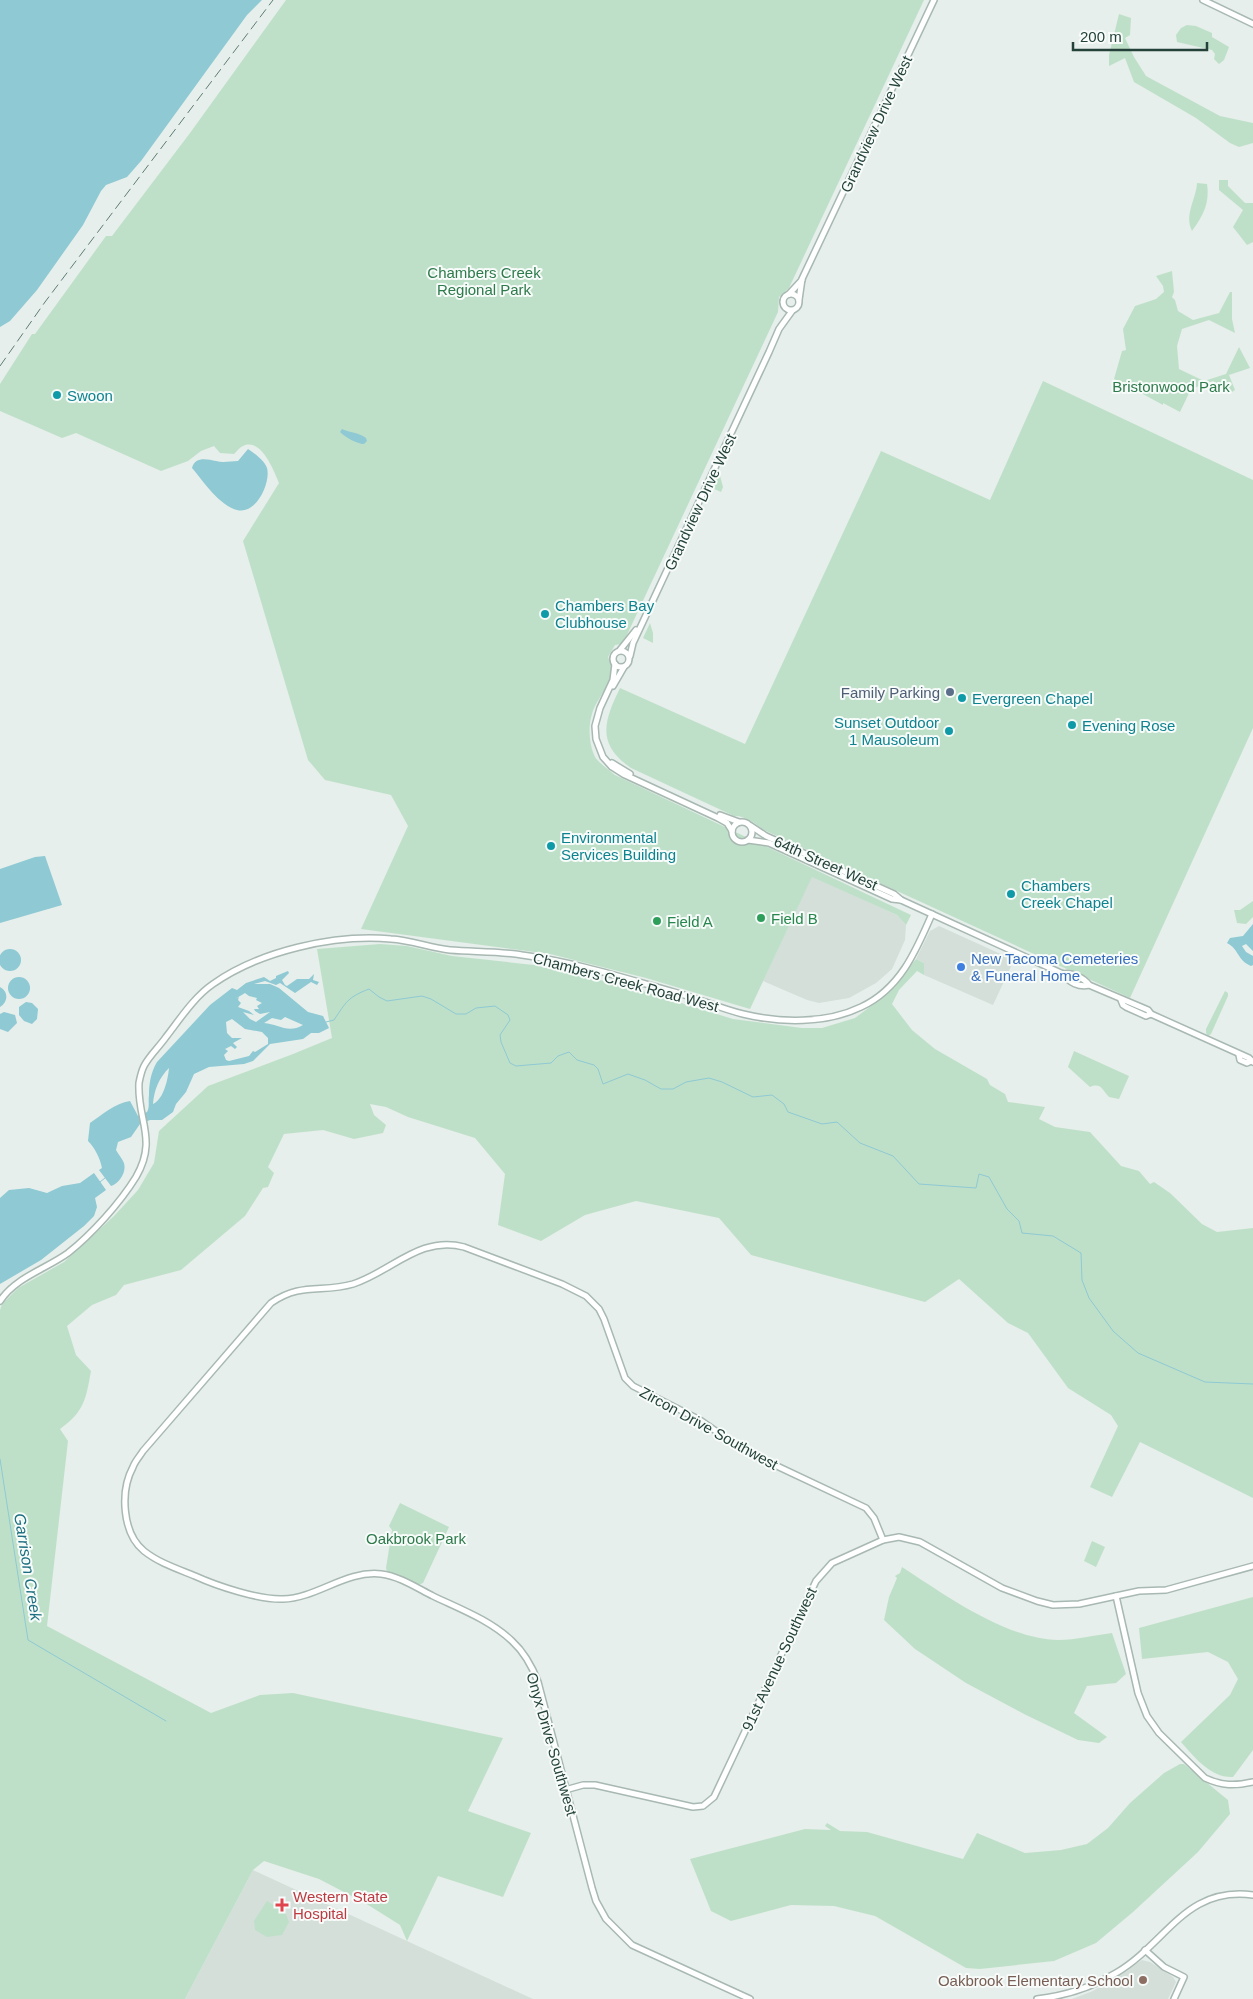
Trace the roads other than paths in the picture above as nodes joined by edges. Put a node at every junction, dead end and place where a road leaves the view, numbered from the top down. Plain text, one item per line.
1 (932, 0) edge
2 (1204, 0) edge
3 (1253, 24) edge
4 (802, 279) junction
5 (789, 294) junction
6 (799, 300) junction
7 (784, 307) junction
8 (792, 310) junction
9 (779, 329) junction
10 (770, 348) junction
11 (620, 650) junction
12 (630, 656) junction
13 (615, 664) junction
14 (624, 667) junction
15 (601, 750) junction
16 (739, 822) junction
17 (751, 826) junction
18 (732, 831) junction
19 (748, 840) junction
20 (901, 900) junction
21 (932, 914) junction
22 (1252, 1062) edge
23 (0, 1301) edge
24 (202, 1382) joint
25 (883, 1540) junction
26 (1253, 1566) edge
27 (1116, 1596) junction
28 (1253, 1782) edge
29 (565, 1790) junction
30 (1253, 1895) edge
31 (1146, 1950) junction
32 (750, 1999) edge
33 (1037, 1999) edge
34 (1174, 1999) edge

1 - 4 street, Grandview Drive West
2 - 3 street
4 - 5 street, Grandview Drive West
4 - 6 street, Grandview Drive West
5 - 6 street
5 - 7 street
6 - 8 street
7 - 8 street
7 - 9 street, Grandview Drive West
8 - 9 street, Grandview Drive West
9 - 10 street, Grandview Drive West
10 - 11 street, Grandview Drive West
10 - 12 street, Grandview Drive West
11 - 12 street
11 - 13 street
12 - 14 street
13 - 14 street
13 - 15 street
14 - 15 street
15 - 16 street
15 - 18 street
16 - 17 street
16 - 18 street
17 - 19 street
17 - 20 street, 64th Street West
18 - 19 street
19 - 20 street, 64th Street West
20 - 21 street, 64th Street West
21 - 22 street
21 - 23 street, Chambers Creek Road West
24 - 25 street, Zircon Drive Southwest
24 - 29 street, Onyx Drive Southwest
25 - 27 street
25 - 29 street, 91st Avenue Southwest
26 - 27 street
27 - 28 street
29 - 32 street, Onyx Drive Southwest
30 - 31 street
31 - 33 street
31 - 34 street

